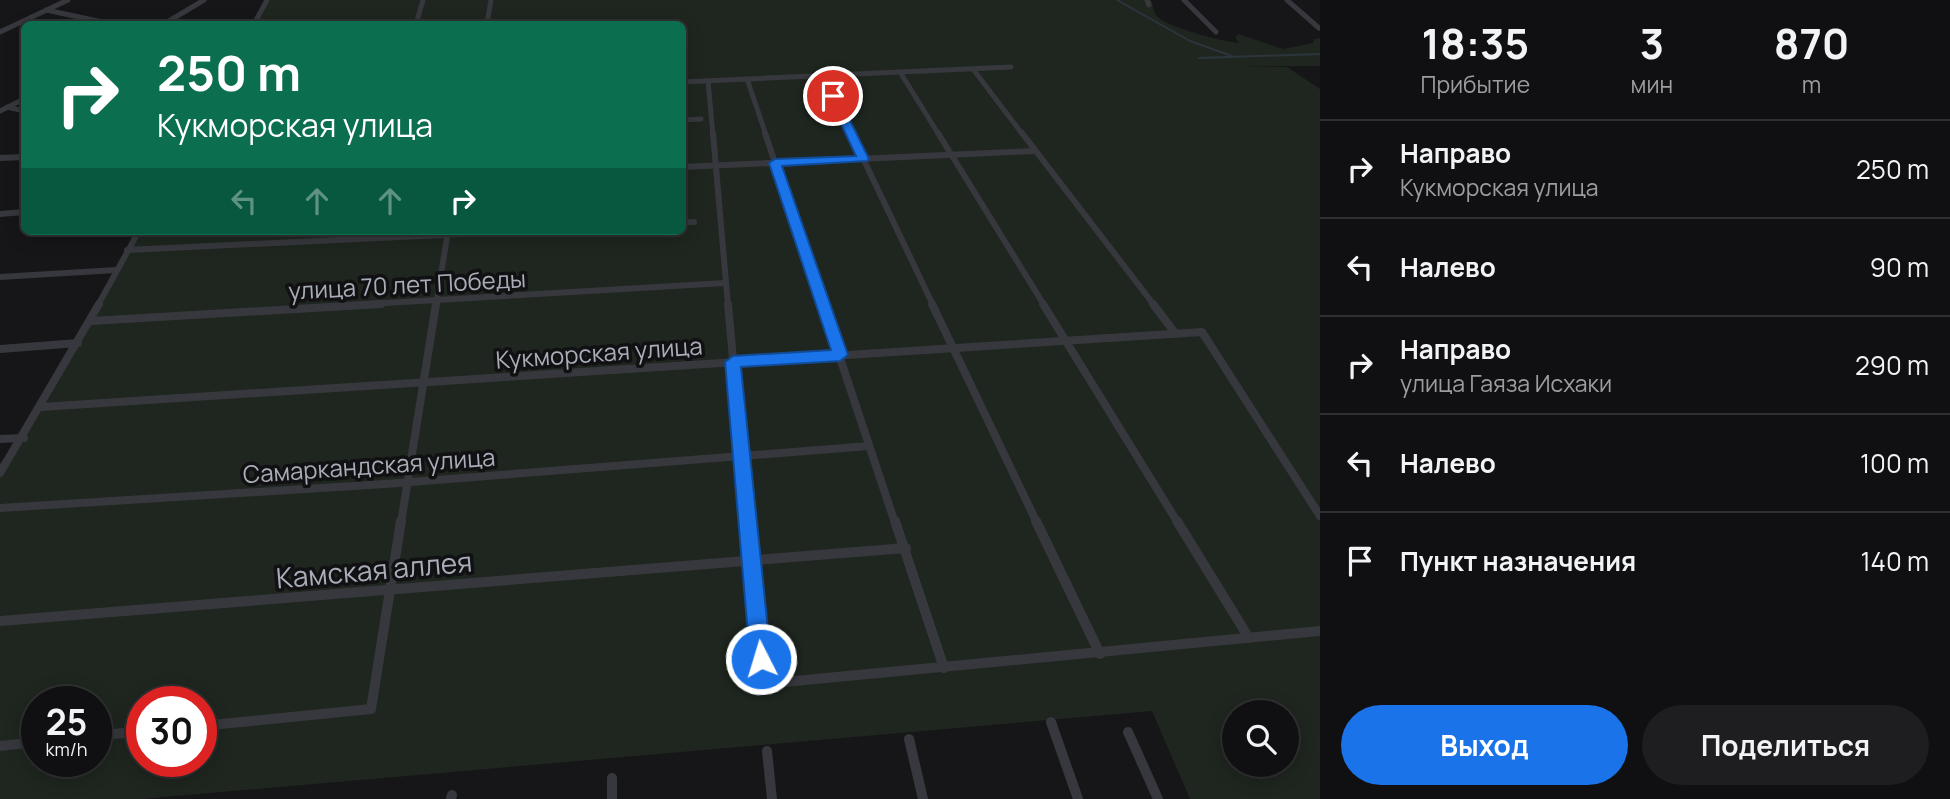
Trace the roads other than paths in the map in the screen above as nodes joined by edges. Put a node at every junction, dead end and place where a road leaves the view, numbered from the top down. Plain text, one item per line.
1 (68, 0) edge
2 (204, 0) edge
3 (267, 0) edge
4 (423, 0) edge
5 (491, 0) edge
6 (1184, 0) edge
7 (1287, 0) edge
8 (46, 10) junction
9 (23, 21) edge
10 (98, 21) edge
11 (169, 21) edge
12 (256, 21) edge
13 (417, 21) edge
14 (488, 21) edge
15 (21, 22) edge
16 (1319, 28) edge
17 (0, 32) edge
18 (1216, 32) dead end
19 (1012, 67) dead end
20 (973, 69) junction
21 (900, 72) junction
22 (823, 75) junction
23 (747, 79) junction
24 (708, 81) junction
25 (686, 82) edge
26 (21, 100) edge
27 (0, 105) edge
28 (8, 107) junction
29 (21, 110) edge
30 (0, 111) edge
31 (701, 119) dead end
32 (686, 120) edge
33 (1035, 151) junction
34 (950, 155) junction
35 (21, 157) edge
36 (0, 158) edge
37 (863, 159) junction
38 (775, 163) junction
39 (716, 166) junction
40 (686, 167) edge
41 (21, 212) edge
42 (0, 214) edge
43 (686, 222) edge
44 (694, 222) dead end
45 (136, 235) edge
46 (409, 235) edge
47 (447, 235) edge
48 (127, 250) junction
49 (116, 270) junction
50 (0, 277) edge
51 (724, 283) junction
52 (437, 303) junction
53 (91, 321) junction
54 (1175, 333) junction
55 (1065, 341) junction
56 (78, 343) junction
57 (954, 348) junction
58 (0, 349) edge
59 (840, 355) junction
60 (733, 362) junction
61 (424, 384) junction
62 (41, 407) junction
63 (24, 438) junction
64 (0, 439) edge
65 (869, 446) junction
66 (741, 456) junction
67 (0, 473) edge
68 (408, 482) junction
69 (0, 509) edge
70 (1320, 516) edge
71 (906, 548) junction
72 (751, 559) junction
73 (391, 588) junction
74 (0, 621) edge
75 (1320, 631) edge
76 (1249, 638) junction
77 (1100, 654) junction
78 (944, 668) junction
79 (1051, 722) dead end
80 (217, 724) edge
81 (1128, 732) dead end
82 (909, 739) dead end
83 (21, 744) edge
84 (0, 746) edge
85 (767, 751) dead end
86 (612, 778) dead end
87 (612, 799) edge
88 (772, 799) edge
89 (923, 799) edge
90 (1078, 799) edge
91 (1157, 799) edge

1 - 8 street
2 - 11 street
3 - 12 street
4 - 13 street
5 - 14 street
6 - 18 street
7 - 16 street
8 - 9 street
8 - 10 street
15 - 17 street
19 - 20 street
20 - 21 street
20 - 33 street
21 - 22 street
21 - 34 street
22 - 23 street
22 - 37 street
23 - 24 street
23 - 38 street
24 - 25 street
24 - 39 street
26 - 28 street
27 - 28 street
28 - 29 street
28 - 30 street
31 - 32 street
33 - 34 street
33 - 54 street
34 - 37 street
34 - 55 street
35 - 36 street
37 - 38 street
37 - 57 street
38 - 39 street
38 - 59 street
39 - 40 street
39 - 51 street
41 - 42 street
43 - 44 street
45 - 48 street
46 - 48 street
47 - 52 street
48 - 49 street
49 - 50 street
49 - 53 street
51 - 52 street, улица 70 лет Победы
51 - 60 street
52 - 53 street, улица 70 лет Победы
52 - 61 street
53 - 56 street
54 - 55 street, Кукморская улица
54 - 70 street, Кукморская улица
55 - 57 street, Кукморская улица
55 - 76 street
56 - 58 street
56 - 62 street
57 - 59 street, Кукморская улица
57 - 77 street
59 - 60 street, Кукморская улица
59 - 65 street
60 - 61 street, Кукморская улица
60 - 66 street
61 - 62 street, Кукморская улица
61 - 68 street
62 - 63 street
63 - 64 street
63 - 67 street
65 - 66 street, Самаркандская улица
65 - 71 street
66 - 68 street, Самаркандская улица
66 - 72 street
68 - 69 street, Самаркандская улица
68 - 73 street
71 - 72 street, Камская аллея
71 - 78 street
72 - 73 street, Камская аллея
72 - 78 street
73 - 74 street, Камская аллея
73 - 80 street
75 - 76 street
76 - 77 street
77 - 78 street
79 - 90 street
81 - 91 street
82 - 89 street
83 - 84 street
85 - 88 street
86 - 87 street

